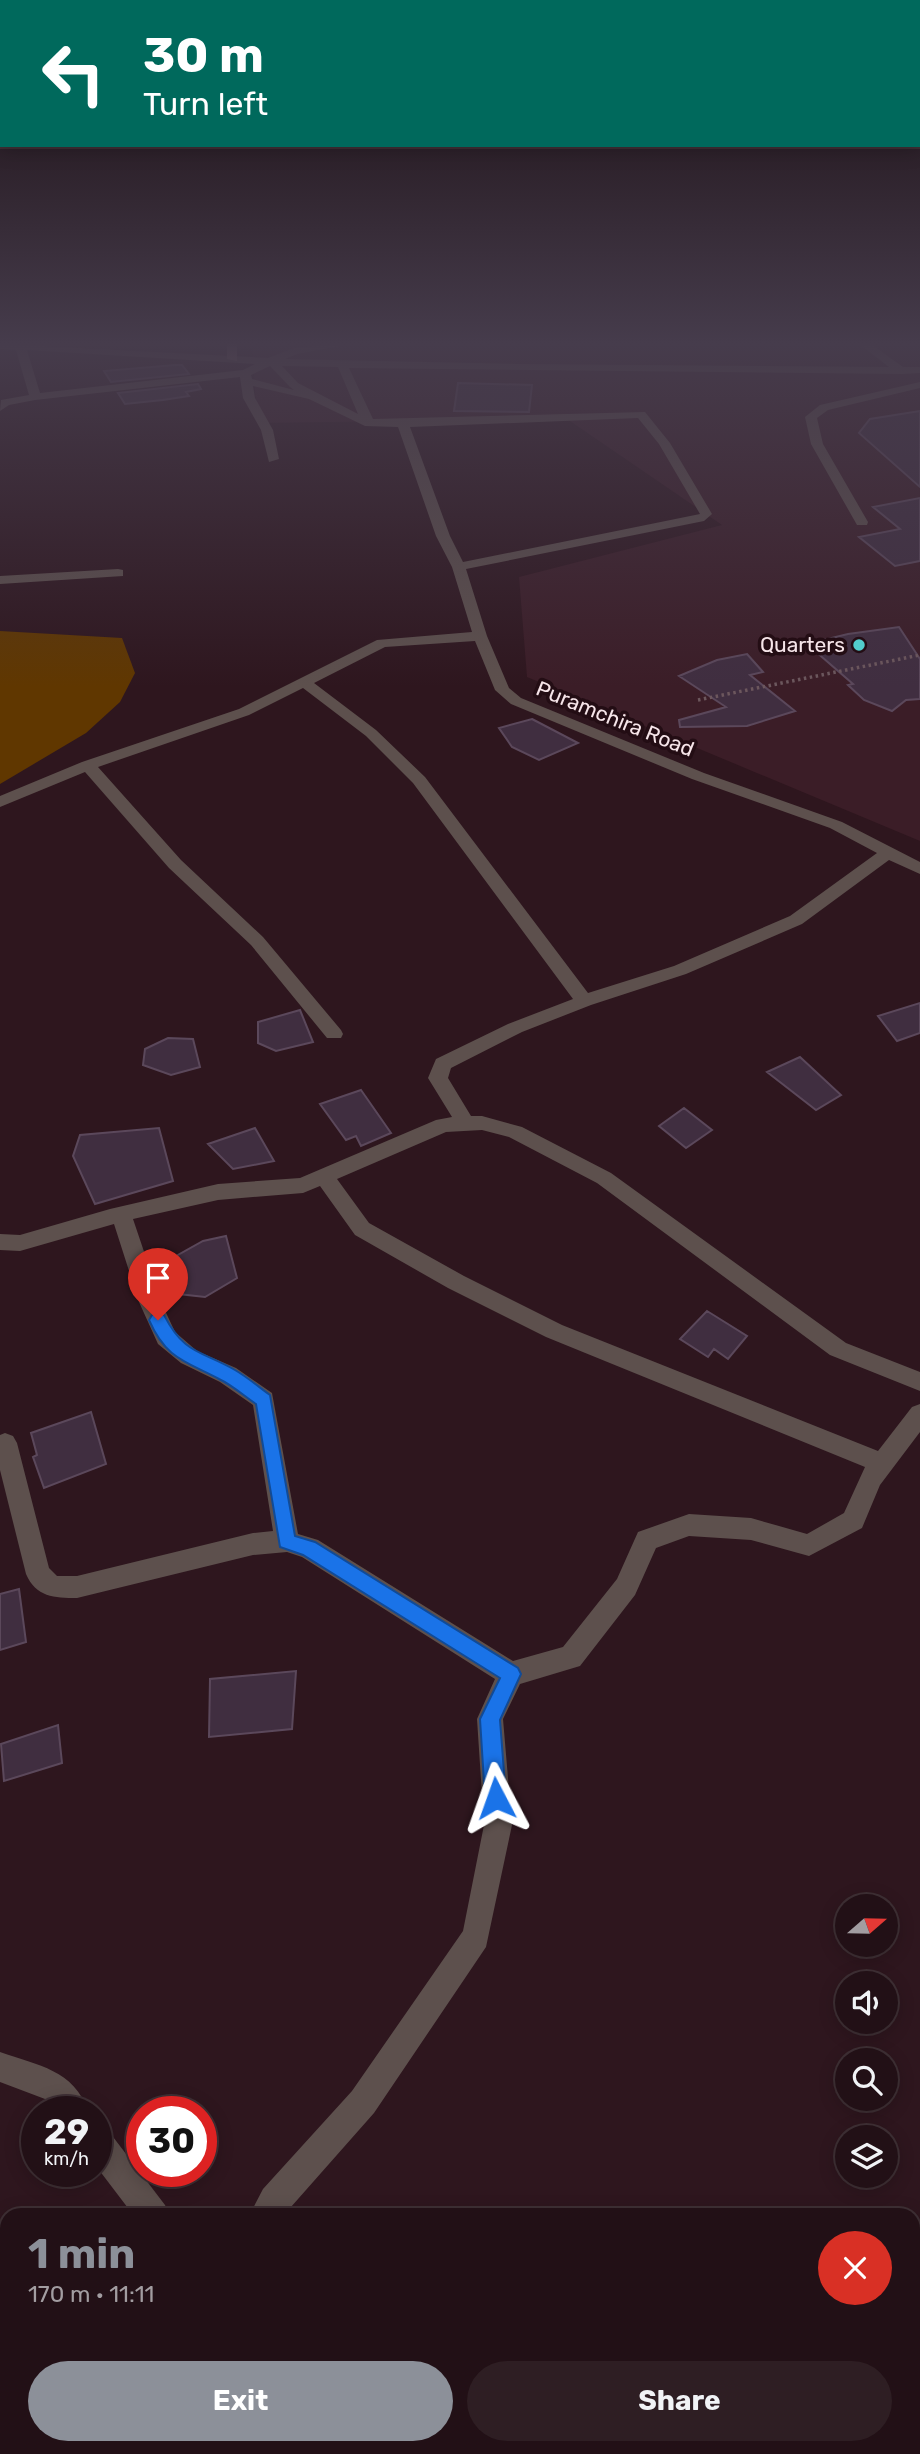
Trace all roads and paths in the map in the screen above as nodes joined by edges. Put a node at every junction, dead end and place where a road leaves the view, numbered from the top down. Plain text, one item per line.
1 (415, 459) edge
2 (673, 459) edge
3 (825, 459) edge
4 (862, 522) dead end
5 (459, 567) junction
6 (118, 573) dead end
7 (0, 580) edge
8 (480, 635) junction
9 (920, 655) edge
10 (305, 683) junction
11 (698, 700) dead end
12 (88, 765) junction
13 (0, 802) edge
14 (889, 852) junction
15 (920, 869) edge
16 (584, 1001) junction
17 (334, 1034) dead end
18 (466, 1124) junction
19 (324, 1175) junction
20 (121, 1214) junction
21 (0, 1242) edge
22 (920, 1382) edge
23 (920, 1414) edge
24 (5, 1443) dead end
25 (884, 1464) junction
26 (287, 1541) junction
27 (511, 1674) junction
28 (0, 2067) edge
29 (62, 2096) edge
30 (112, 2161) edge
31 (149, 2208) edge
32 (270, 2208) edge

1 - 5 street, Puramchira Road
2 - 5 street
3 - 4 street
5 - 8 street, Puramchira Road
6 - 7 street
8 - 10 street
8 - 14 street, Puramchira Road
9 - 11 path
10 - 12 street
10 - 16 street
12 - 13 street
12 - 17 street
14 - 15 street, Puramchira Road
14 - 16 street
16 - 18 street
18 - 19 street
18 - 22 street
19 - 20 street
19 - 25 street
20 - 21 street
20 - 26 street
23 - 25 street
24 - 26 street
25 - 27 street
26 - 27 street
27 - 32 street
28 - 29 street
30 - 31 street

